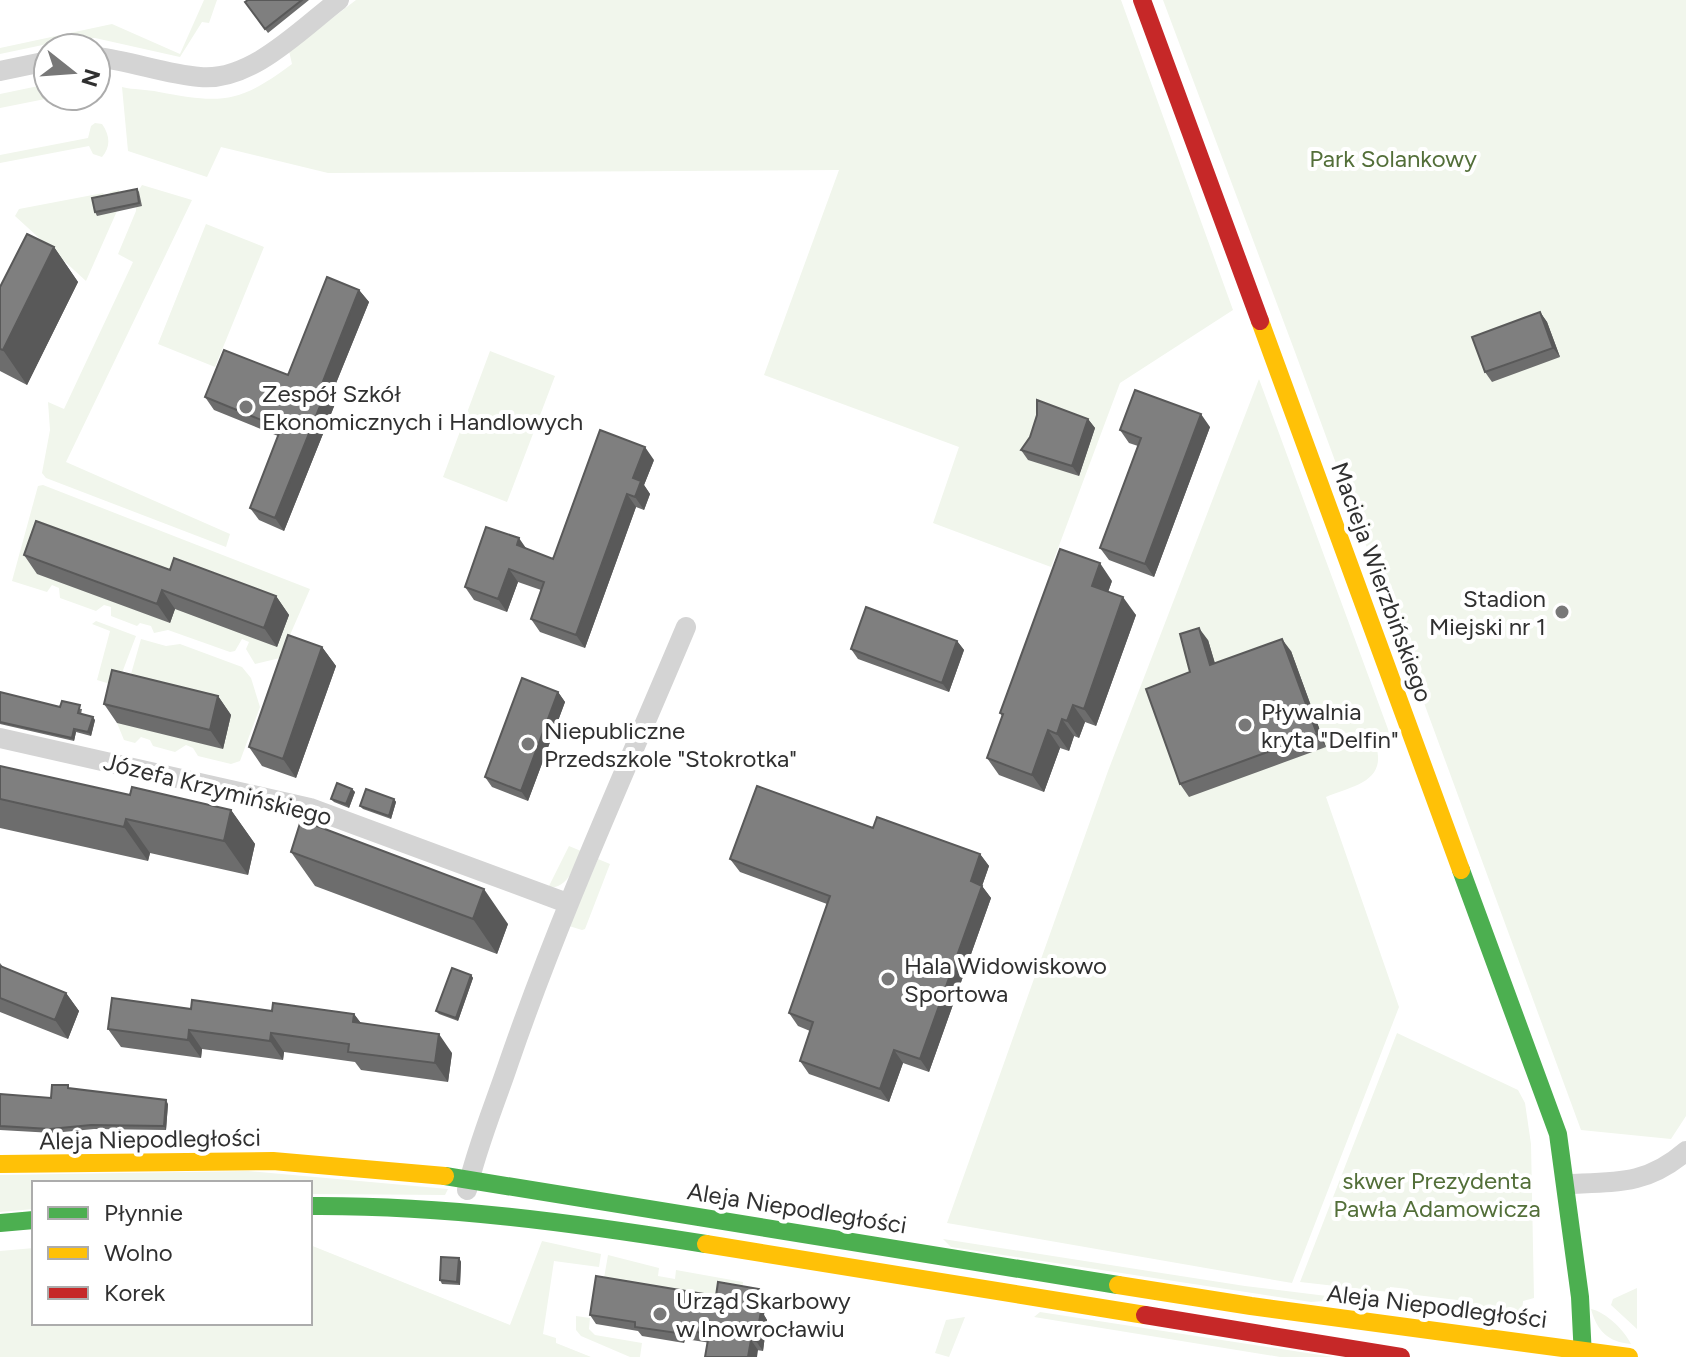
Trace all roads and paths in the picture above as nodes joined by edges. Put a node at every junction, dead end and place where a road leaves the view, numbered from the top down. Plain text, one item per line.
1 (339, 0) edge
2 (1142, 0) edge
3 (112, 60) edge
4 (32, 64) edge
5 (0, 71) edge
6 (686, 627) dead end
7 (0, 738) edge
8 (567, 903) junction
9 (1686, 1151) edge
10 (0, 1164) edge
11 (469, 1179) junction
12 (1567, 1184) junction
13 (312, 1206) edge
14 (463, 1209) junction
15 (32, 1220) edge
16 (0, 1223) edge
17 (1583, 1353) edge
18 (1401, 1357) edge
19 (1629, 1357) edge

1 - 3 street
2 - 12 street, Macieja Wierzbińskiego
4 - 5 street
6 - 8 street
7 - 8 street, Józefa Krzymińskiego
8 - 11 street
9 - 12 street
10 - 11 street, Aleja Niepodległości
11 - 14 street
11 - 17 street, Aleja Niepodległości
12 - 17 street, Macieja Wierzbińskiego
13 - 14 street, Aleja Niepodległości
14 - 18 street, Aleja Niepodległości
15 - 16 street
17 - 19 street, Aleja Niepodległości

